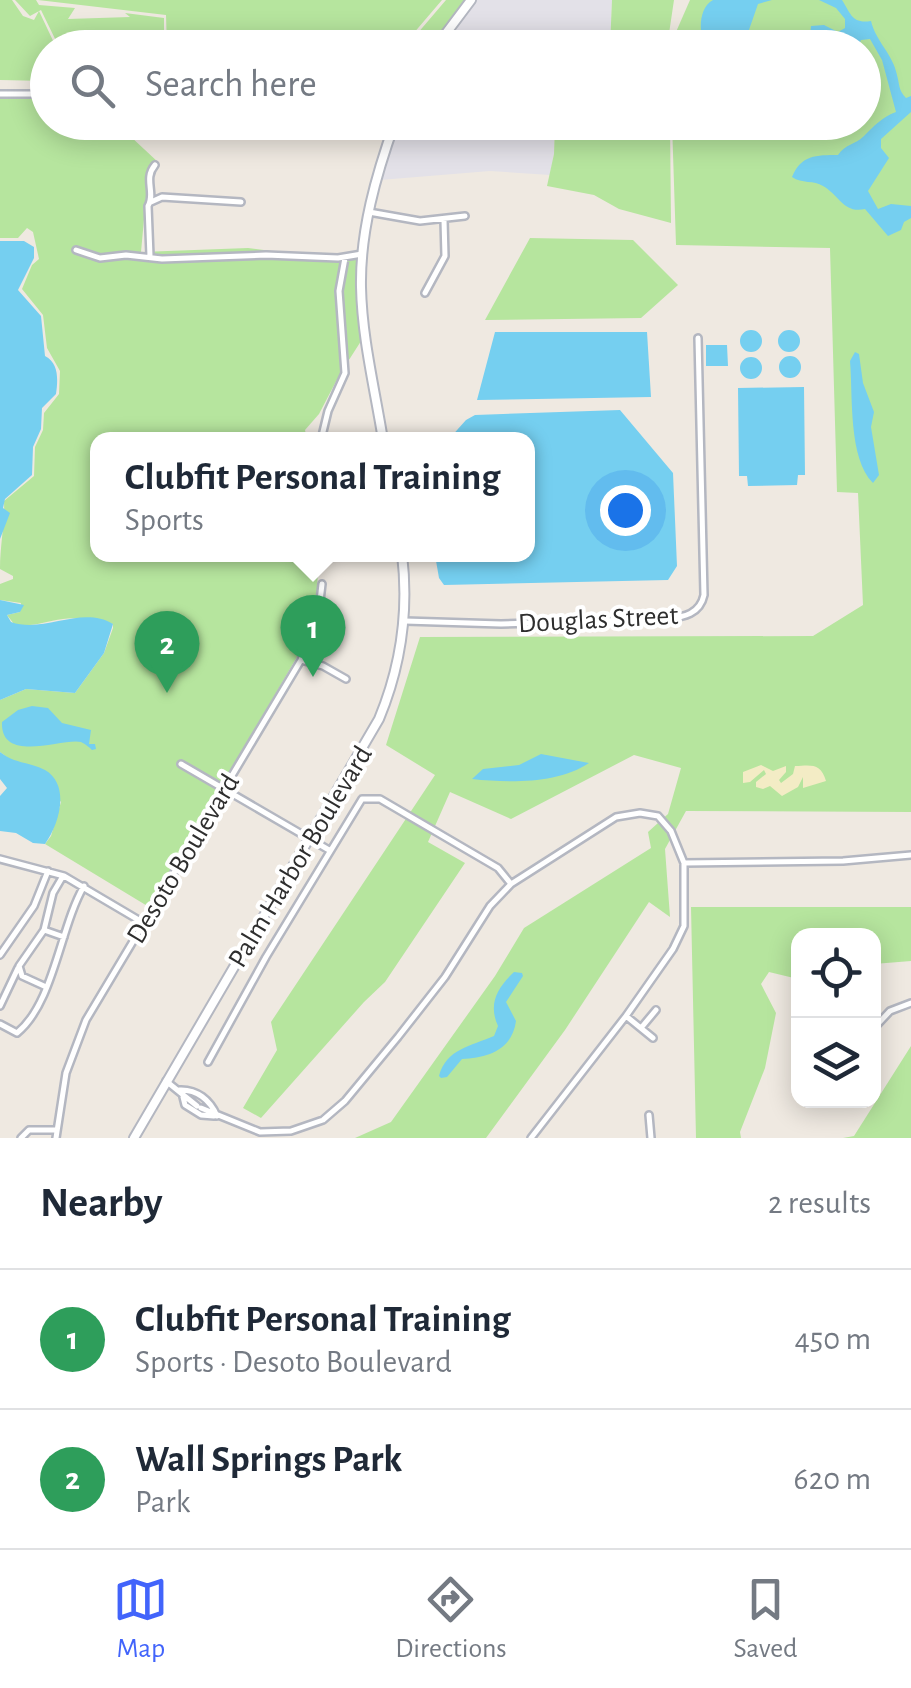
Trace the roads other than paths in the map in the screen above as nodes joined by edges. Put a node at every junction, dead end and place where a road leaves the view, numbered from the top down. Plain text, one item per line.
1 (472, 0) edge
2 (449, 30) edge
3 (0, 94) edge
4 (30, 94) edge
5 (390, 140) edge
6 (155, 165) dead end
7 (151, 202) junction
8 (241, 202) dead end
9 (369, 212) junction
10 (465, 216) dead end
11 (444, 220) junction
12 (76, 250) dead end
13 (362, 254) junction
14 (150, 256) junction
15 (346, 256) junction
16 (424, 293) dead end
17 (698, 338) dead end
18 (322, 432) edge
19 (381, 432) edge
20 (402, 562) edge
21 (322, 584) dead end
22 (404, 620) junction
23 (301, 660) junction
24 (346, 679) dead end
25 (180, 764) dead end
26 (224, 788) junction
27 (310, 838) junction
28 (330, 850) junction
29 (911, 855) edge
30 (0, 859) edge
31 (684, 863) junction
32 (48, 870) junction
33 (64, 876) junction
34 (511, 884) junction
35 (84, 886) junction
36 (143, 923) junction
37 (44, 930) junction
38 (64, 937) junction
39 (0, 954) edge
40 (19, 966) junction
41 (44, 986) junction
42 (911, 1004) edge
43 (0, 1006) edge
44 (656, 1010) dead end
45 (626, 1016) junction
46 (881, 1020) edge
47 (0, 1024) edge
48 (640, 1028) junction
49 (653, 1038) dead end
50 (208, 1062) dead end
51 (166, 1081) junction
52 (179, 1090) junction
53 (184, 1097) junction
54 (217, 1116) junction
55 (649, 1116) dead end
56 (56, 1134) edge
57 (21, 1138) edge
58 (134, 1138) edge
59 (531, 1138) edge
60 (651, 1138) edge

1 - 2 main road
3 - 4 street
5 - 9 main road
6 - 7 street
7 - 8 street
7 - 14 street
9 - 11 street
9 - 13 main road
10 - 11 street
11 - 16 street
12 - 14 street
13 - 15 street
13 - 19 main road
14 - 15 street
15 - 18 street
17 - 22 street, Douglas Street
20 - 22 main road, Palm Harbor Boulevard
21 - 23 street, Desoto Boulevard
22 - 27 main road, Palm Harbor Boulevard
23 - 24 street
23 - 26 street, Desoto Boulevard
25 - 26 street
26 - 27 street
26 - 36 street, Desoto Boulevard
27 - 28 street
27 - 51 main road, Palm Harbor Boulevard
28 - 34 street
28 - 50 street
29 - 31 street
30 - 32 street
31 - 34 street
31 - 45 street
32 - 33 street
32 - 39 street
33 - 35 street
33 - 37 street
34 - 54 street
35 - 36 street
35 - 38 street
36 - 56 street, Desoto Boulevard
37 - 38 street
37 - 40 street
38 - 41 street
40 - 41 street
40 - 43 street
41 - 47 street
42 - 46 street
44 - 48 street
45 - 48 street
45 - 59 street
48 - 49 street
51 - 52 street
51 - 58 main road, Palm Harbor Boulevard
52 - 53 street
52 - 54 street
53 - 54 street
53 - 54 street
55 - 60 street
56 - 57 street

